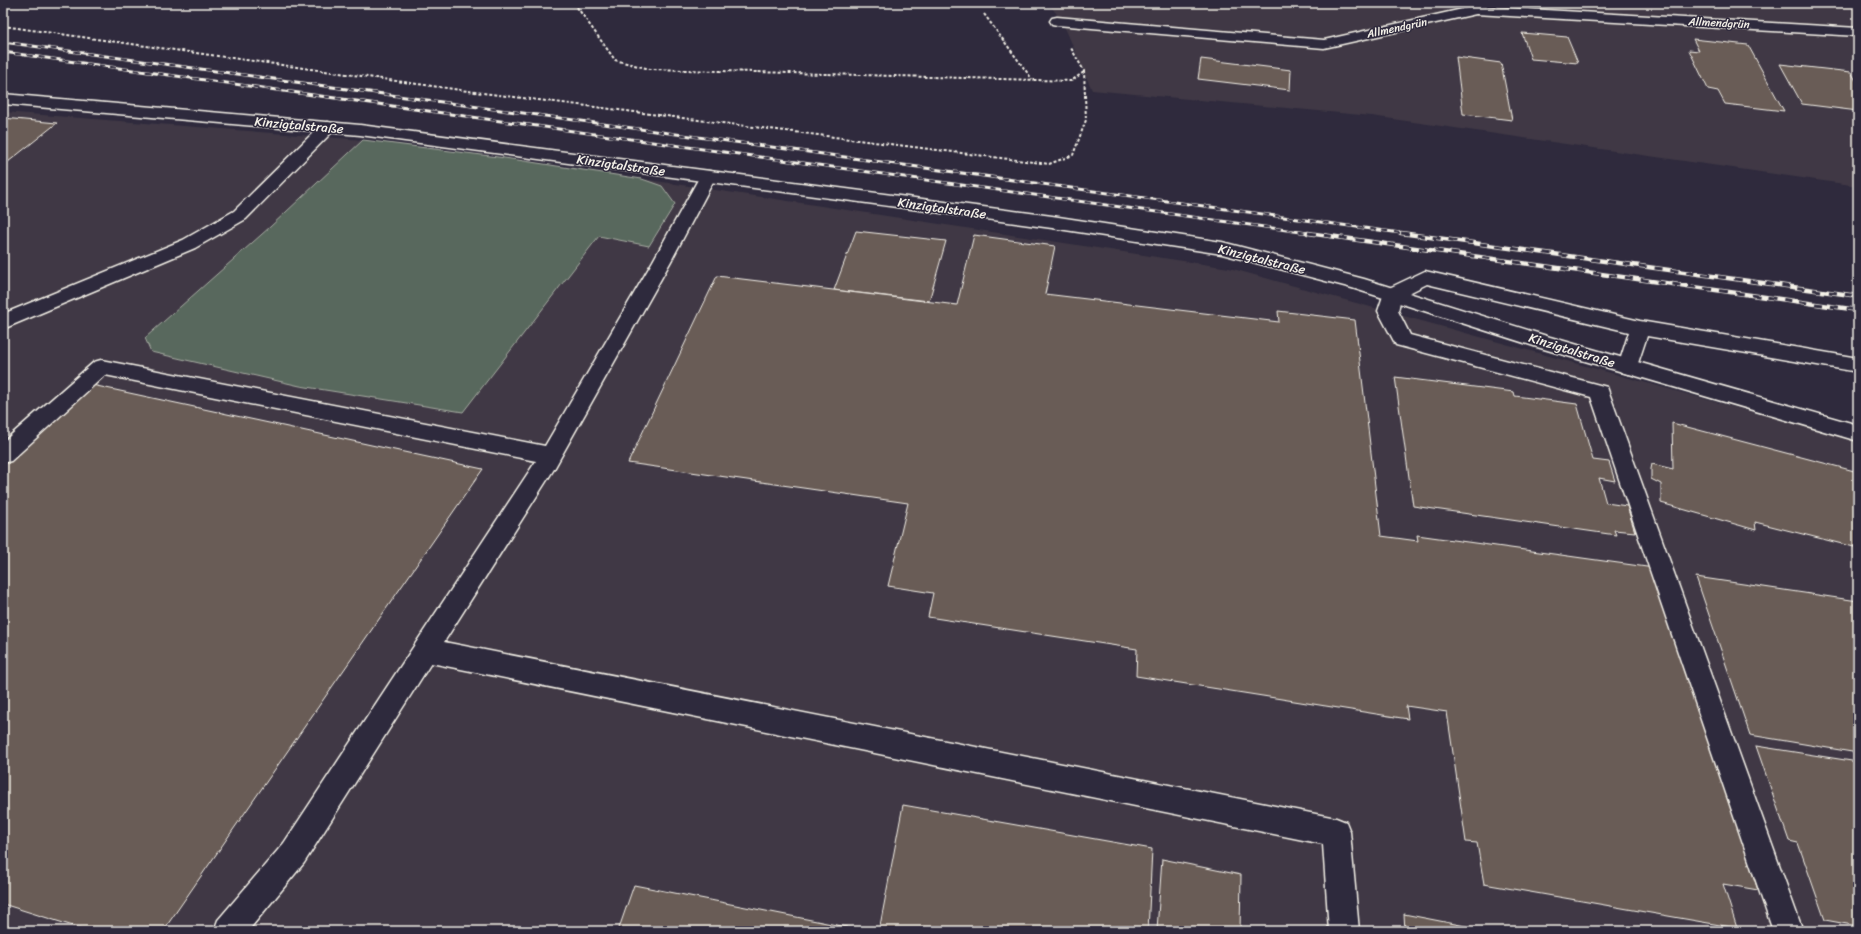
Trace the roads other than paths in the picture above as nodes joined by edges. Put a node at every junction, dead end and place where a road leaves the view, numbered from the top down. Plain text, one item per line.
1 (1057, 21) road end
2 (1858, 32) edge
3 (3, 99) edge
4 (328, 127) junction
5 (708, 176) junction
6 (1392, 294) junction
7 (3, 322) edge
8 (1640, 328) junction
9 (1858, 365) edge
10 (1628, 367) junction
11 (1858, 433) edge
12 (3, 455) edge
13 (550, 455) junction
14 (425, 650) junction
15 (229, 931) edge
16 (1344, 931) edge
17 (1788, 931) edge

1 - 2 main road, Allmendgrün
3 - 4 main road, Kinzigtalstraße
4 - 5 main road, Kinzigtalstraße
4 - 7 main road
5 - 6 main road, Kinzigtalstraße
5 - 13 main road
6 - 8 main road
6 - 10 main road, Kinzigtalstraße
6 - 17 main road
8 - 9 main road
8 - 10 main road
10 - 11 main road, Kinzigtalstraße
12 - 13 main road
13 - 14 main road
14 - 15 main road
14 - 16 main road

